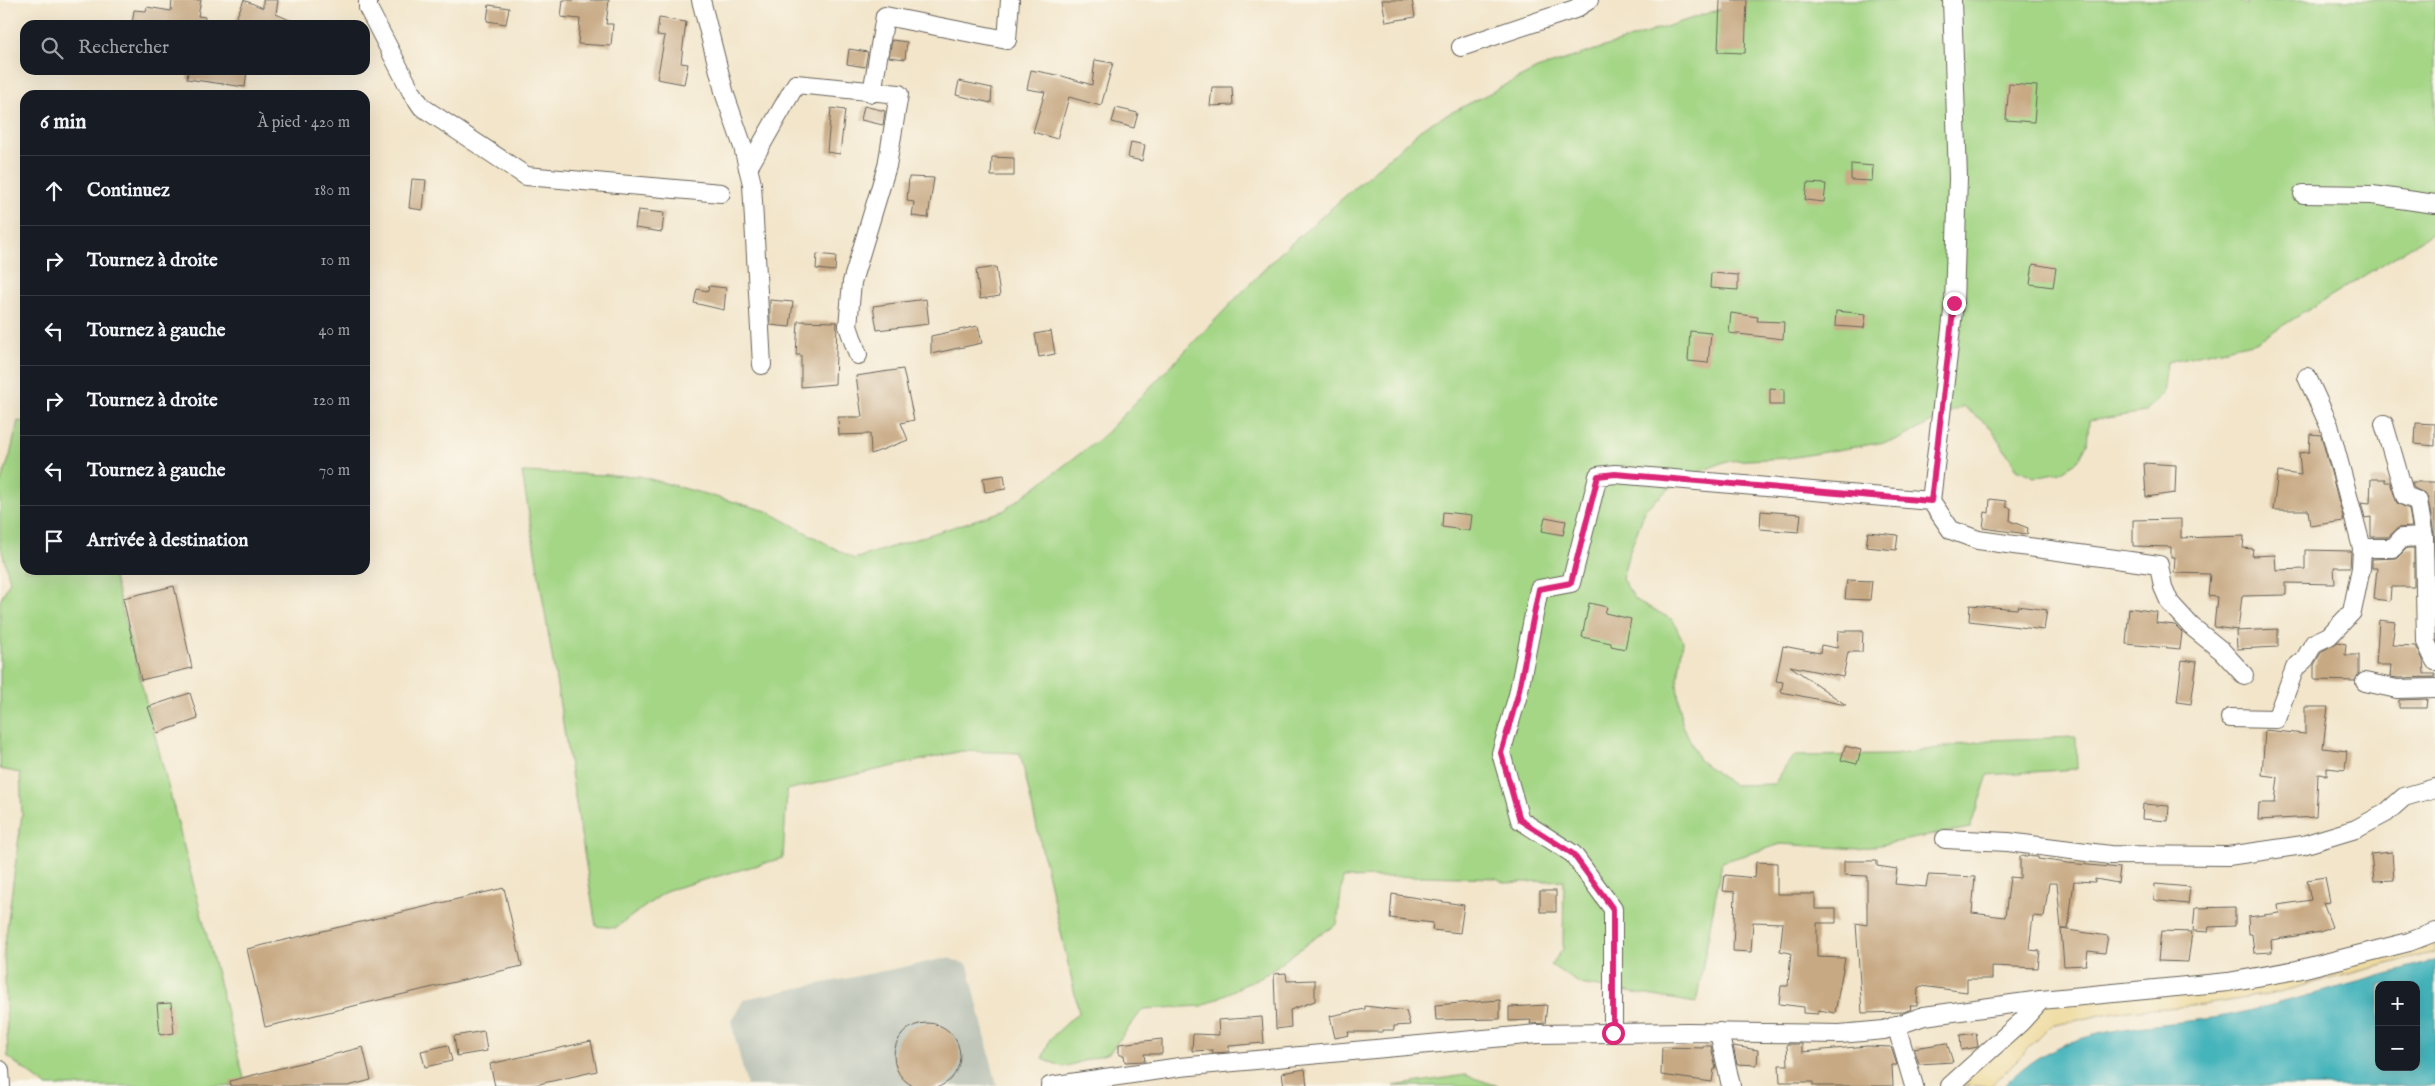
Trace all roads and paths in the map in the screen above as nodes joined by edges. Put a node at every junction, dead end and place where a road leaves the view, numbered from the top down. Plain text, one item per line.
1 (368, 0) edge
2 (701, 0) edge
3 (1010, 0) edge
4 (1589, 0) edge
5 (1952, 0) edge
6 (1461, 47) dead end
7 (872, 93) junction
8 (748, 168) junction
9 (721, 193) dead end
10 (2303, 194) dead end
11 (2435, 204) edge
12 (858, 355) dead end
13 (762, 365) dead end
14 (2307, 377) dead end
15 (2384, 424) dead end
16 (1931, 501) junction
17 (2424, 537) junction
18 (2362, 548) junction
19 (2435, 661) edge
20 (2244, 675) dead end
21 (2365, 682) dead end
22 (2435, 688) edge
23 (2230, 718) dead end
24 (2435, 788) edge
25 (1945, 839) dead end
26 (2435, 932) edge
27 (2041, 1000) junction
28 (1896, 1025) junction
29 (1719, 1032) junction
30 (1613, 1033) junction
31 (0, 1070) edge
32 (1, 1086) edge
33 (1050, 1086) edge
34 (1731, 1086) edge
35 (1914, 1086) edge
36 (1950, 1086) edge

1 - 9 street
2 - 8 street
3 - 7 street
4 - 6 street
5 - 16 street
7 - 8 street
7 - 12 street
8 - 13 street
10 - 11 street
14 - 18 street
15 - 17 street
16 - 20 street
16 - 30 street
17 - 18 street
17 - 19 street
18 - 23 street
21 - 22 street
24 - 25 street
26 - 27 street
27 - 28 street
27 - 36 street
28 - 29 street
28 - 35 street
29 - 30 street
29 - 34 street
30 - 33 street
31 - 32 street

